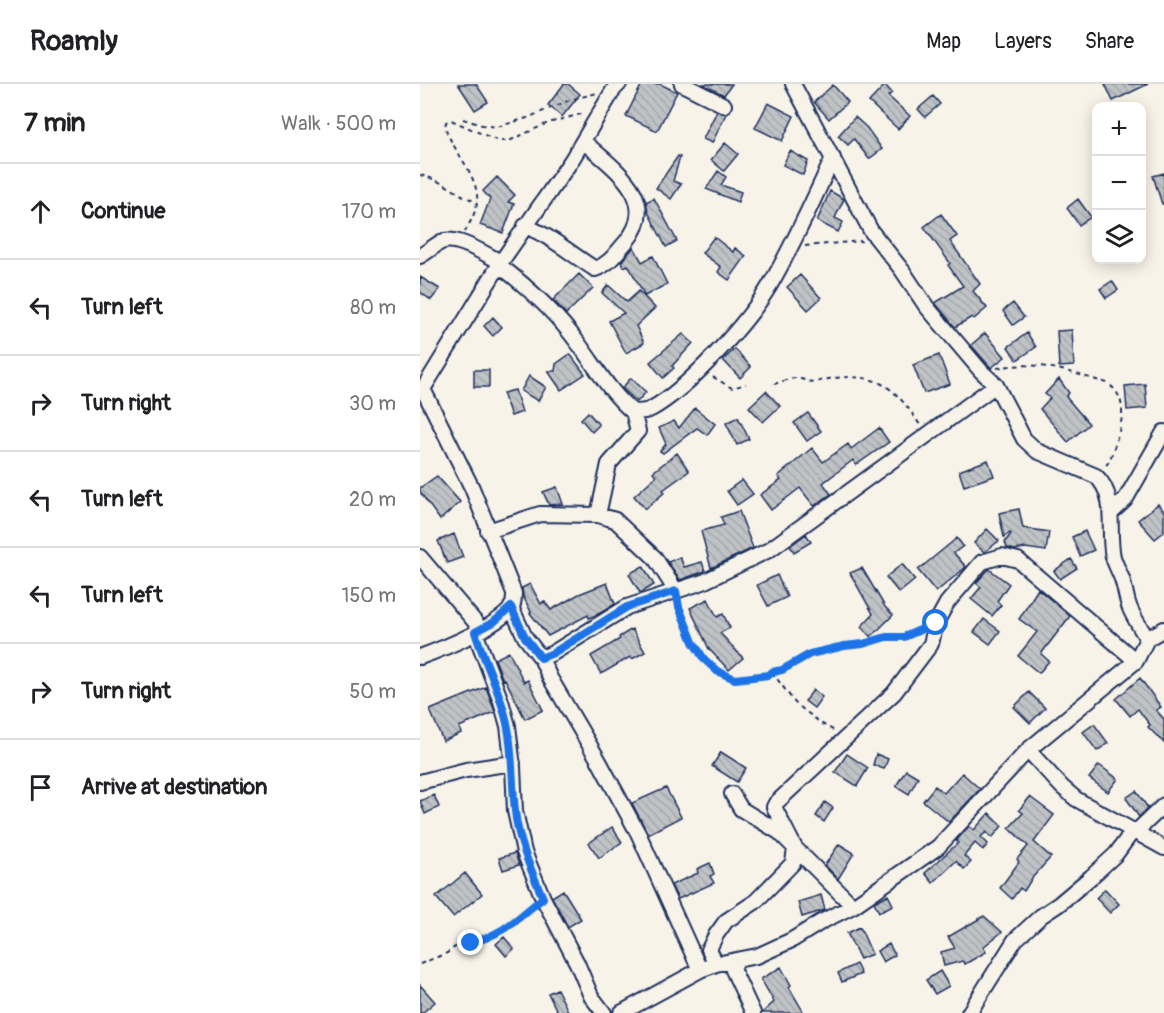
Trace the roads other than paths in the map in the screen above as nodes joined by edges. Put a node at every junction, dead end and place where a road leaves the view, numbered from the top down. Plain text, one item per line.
1 (682, 84) edge
2 (793, 84) edge
3 (616, 86) edge
4 (724, 105) dead end
5 (583, 141) junction
6 (833, 158) junction
7 (525, 226) junction
8 (420, 256) edge
9 (500, 264) junction
10 (996, 385) junction
11 (421, 389) edge
12 (633, 412) junction
13 (1164, 432) edge
14 (1111, 513) junction
15 (598, 515) junction
16 (488, 531) junction
17 (420, 557) edge
18 (676, 591) junction
19 (511, 607) junction
20 (1164, 629) edge
21 (478, 631) junction
22 (1147, 639) junction
23 (420, 657) edge
24 (541, 658) junction
25 (1136, 661) junction
26 (1028, 750) junction
27 (513, 763) junction
28 (420, 782) edge
29 (732, 794) dead end
30 (1164, 804) edge
31 (1132, 832) junction
32 (795, 848) junction
33 (1164, 848) edge
34 (853, 906) junction
35 (736, 961) junction
36 (716, 964) junction
37 (700, 970) junction
38 (604, 1013) edge
39 (621, 1013) edge
40 (753, 1013) edge
41 (969, 1013) edge

1 - 4 street
2 - 6 street
3 - 5 street
5 - 7 street
5 - 7 street
6 - 10 street
6 - 12 street
7 - 9 street
8 - 9 street
9 - 11 street
9 - 12 street
10 - 14 street
10 - 18 street
11 - 16 street
12 - 15 street
13 - 14 street
14 - 22 street
15 - 16 street
15 - 18 street
16 - 19 street
17 - 21 street
18 - 24 street
19 - 21 street
19 - 24 street
20 - 22 street
21 - 23 street
21 - 27 street
22 - 25 street
24 - 37 street
25 - 26 street
25 - 32 street
26 - 31 street
26 - 34 street
27 - 28 street
27 - 38 street
29 - 32 street
30 - 31 street
31 - 33 street
31 - 41 street
32 - 34 street
32 - 36 street
34 - 35 street
35 - 36 street
35 - 40 street
36 - 37 street
37 - 39 street

